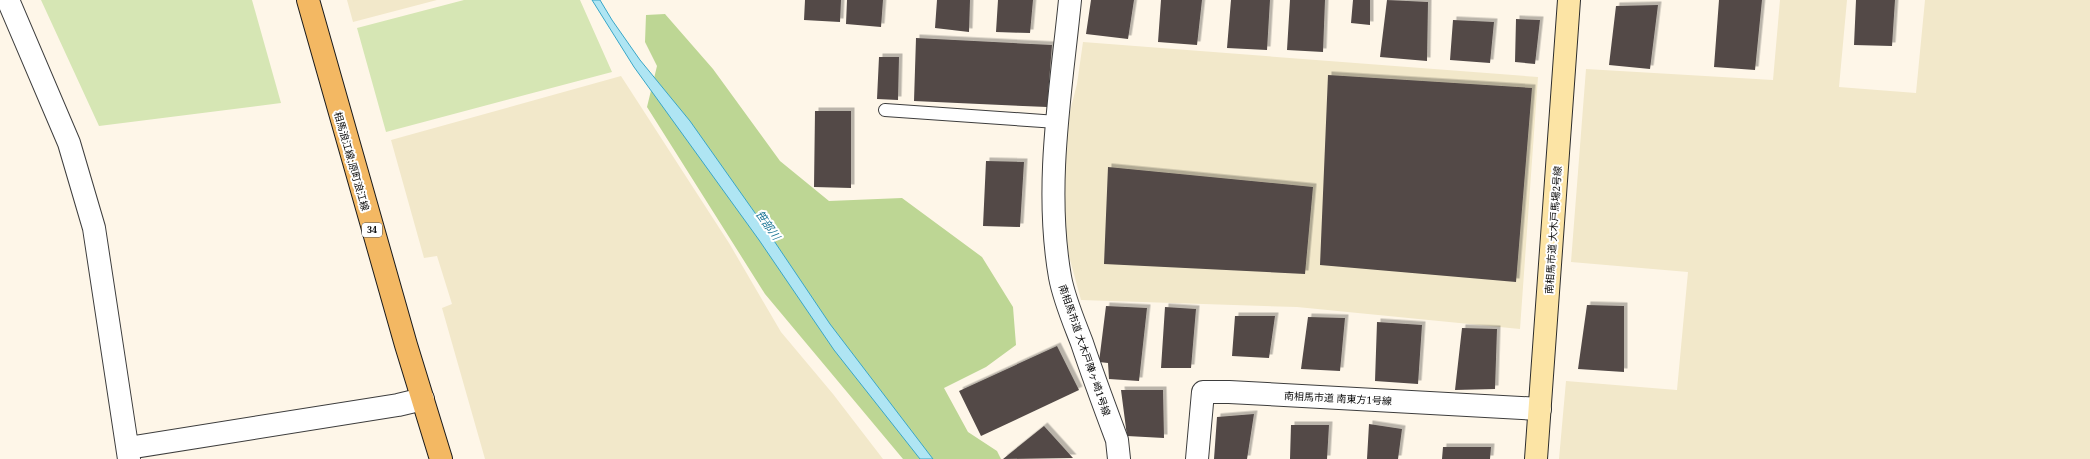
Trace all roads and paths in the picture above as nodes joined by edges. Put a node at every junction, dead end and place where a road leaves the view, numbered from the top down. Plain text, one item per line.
1 (8, 0) edge
2 (308, 0) edge
3 (1070, 0) edge
4 (1569, 0) edge
5 (884, 110) dead end
6 (1058, 122) junction
7 (423, 399) junction
8 (1540, 410) junction
9 (129, 454) edge
10 (441, 459) edge
11 (1119, 459) edge
12 (1197, 459) edge
13 (1536, 459) edge

1 - 9 street
2 - 7 main road, 相馬浪江線;原町浪江線 / 34
3 - 6 street, 南相馬市道 大木戸陣ヶ崎1号線
4 - 8 street, 南相馬市道 大木戸馬場2号線
5 - 6 lane
6 - 11 street, 南相馬市道 大木戸陣ヶ崎1号線
7 - 9 street
7 - 10 main road, 相馬浪江線;原町浪江線 / 34
8 - 12 street, 南相馬市道 南東方1号線
8 - 13 street, 南相馬市道 大木戸馬場2号線

